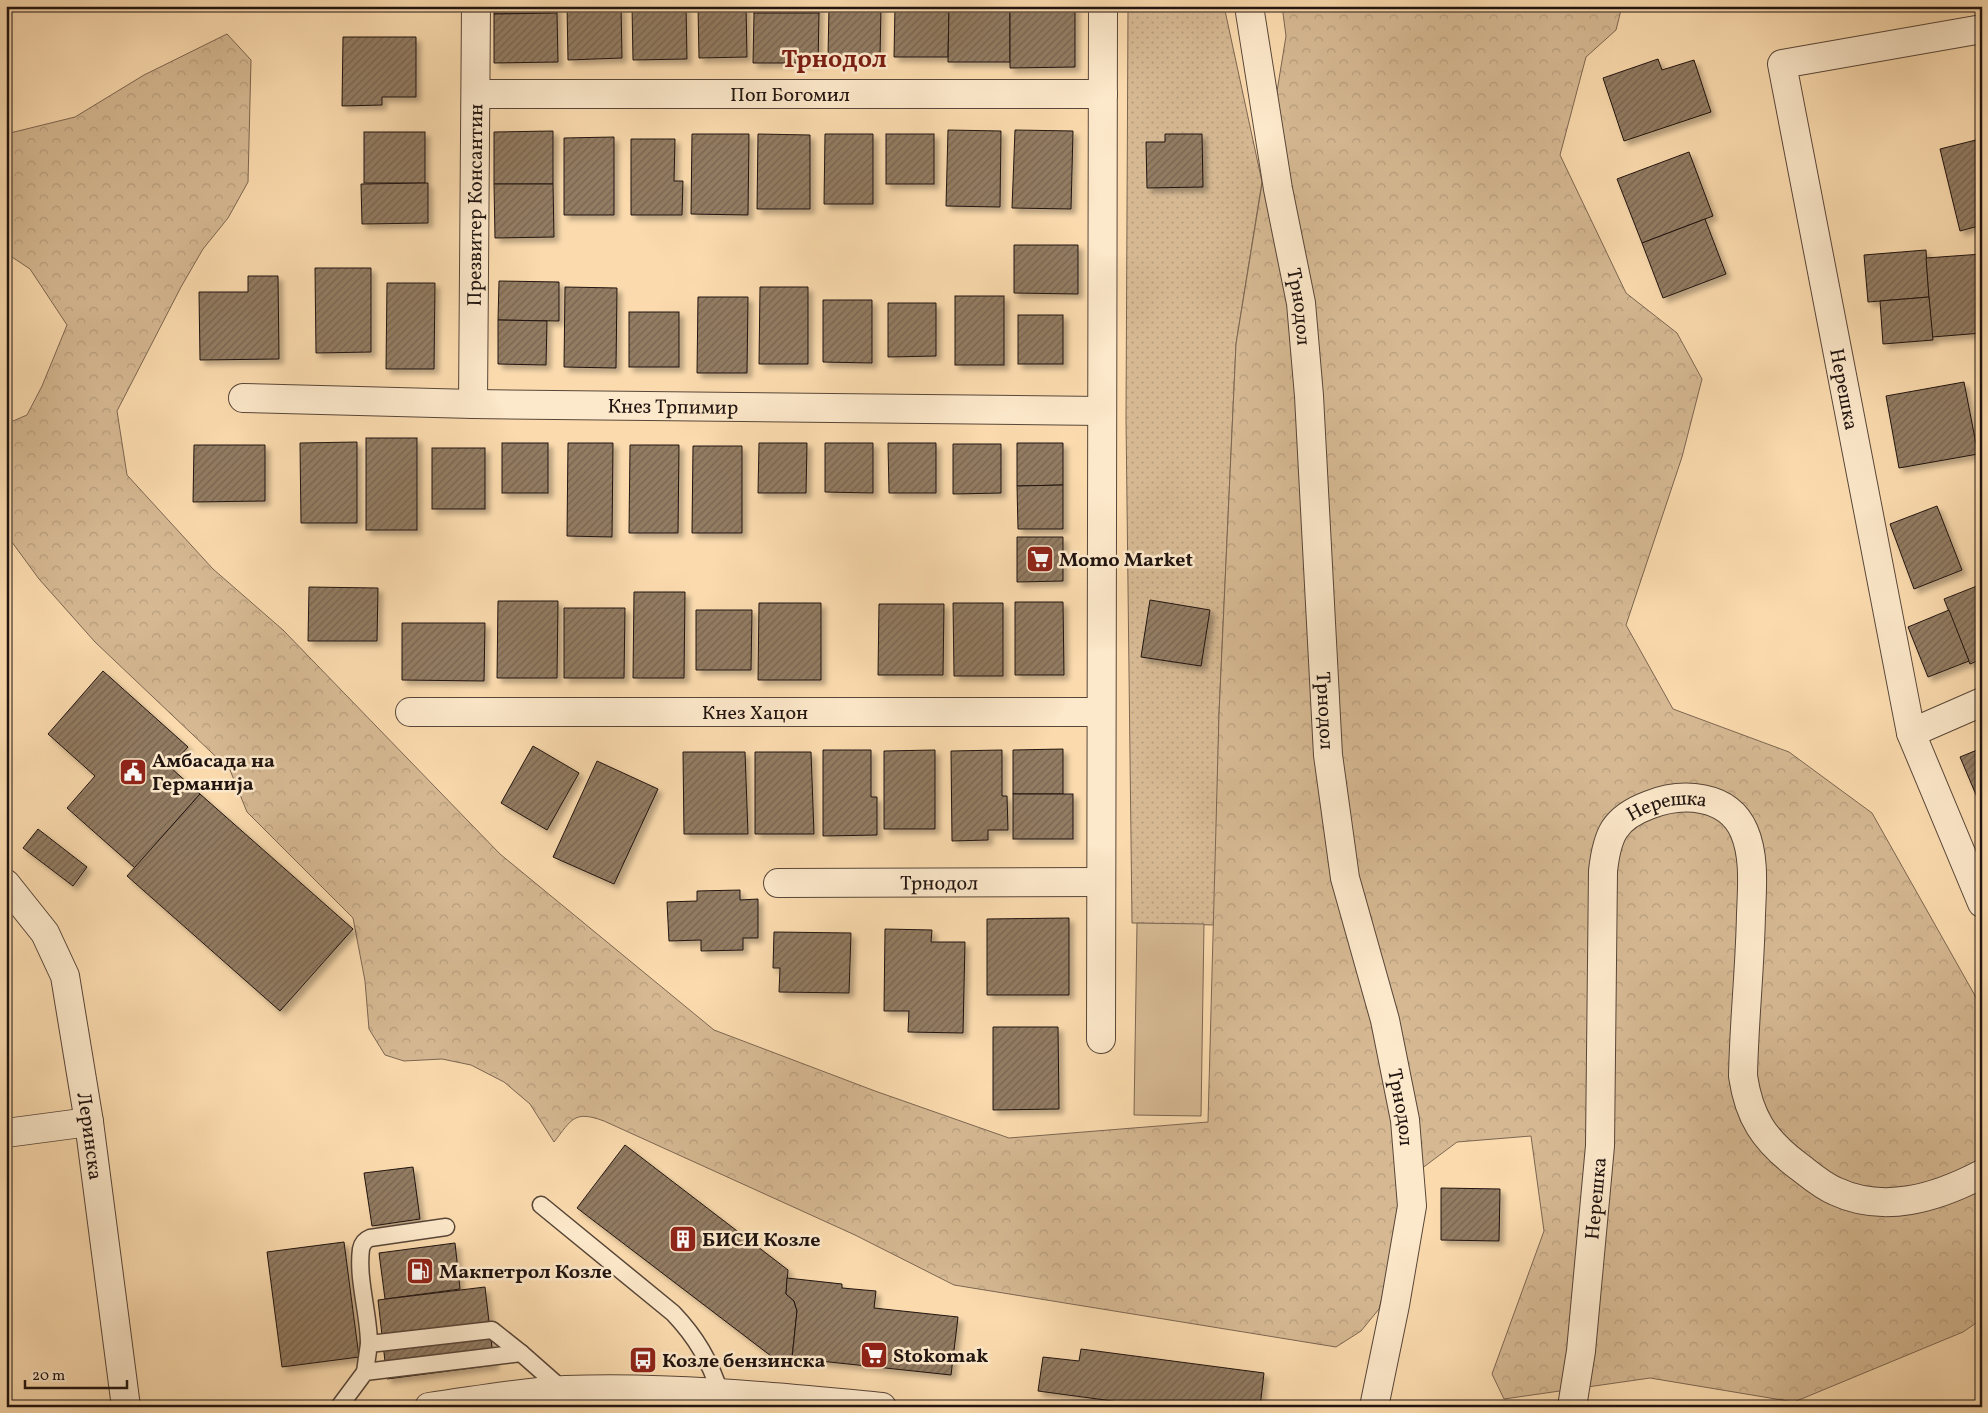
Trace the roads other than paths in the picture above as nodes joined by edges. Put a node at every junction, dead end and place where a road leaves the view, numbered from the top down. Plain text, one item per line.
1 (476, 6) edge
2 (1103, 6) edge
3 (1249, 6) edge
4 (1982, 29) edge
5 (476, 94) junction
6 (1103, 94) junction
7 (243, 398) dead end
8 (473, 404) junction
9 (1102, 411) junction
10 (1982, 702) edge
11 (410, 712) dead end
12 (1100, 712) junction
13 (1911, 733) junction
14 (1101, 882) junction
15 (778, 883) dead end
16 (6, 884) edge
17 (1982, 903) edge
18 (1101, 1039) dead end
19 (89, 1122) junction
20 (6, 1133) edge
21 (1982, 1174) edge
22 (541, 1205) dead end
23 (446, 1228) dead end
24 (369, 1344) junction
25 (521, 1353) junction
26 (365, 1372) junction
27 (562, 1390) junction
28 (720, 1393) junction
29 (126, 1407) edge
30 (339, 1407) edge
31 (429, 1407) edge
32 (882, 1407) edge
33 (1374, 1407) edge
34 (1572, 1407) edge

1 - 5 street, Презвитер Консантин
2 - 6 street
3 - 33 street, Трнодол
4 - 13 street, Нерешка
5 - 6 street, Поп Богомил
5 - 8 street, Презвитер Консантин
6 - 9 street
7 - 8 street, Кнез Трпимир
8 - 9 street, Кнез Трпимир
9 - 12 street
10 - 13 street
11 - 12 street, Кнез Хацон
12 - 14 street
13 - 17 street, Нерешка
14 - 15 street, Трнодол
14 - 18 street
16 - 19 street, Леринска
19 - 20 street
19 - 29 street, Леринска
21 - 34 street, Нерешка
22 - 28 lane
23 - 24 lane
24 - 25 lane
24 - 26 lane
25 - 26 lane
25 - 27 lane
26 - 30 lane
27 - 28 street
27 - 31 street
28 - 32 street

